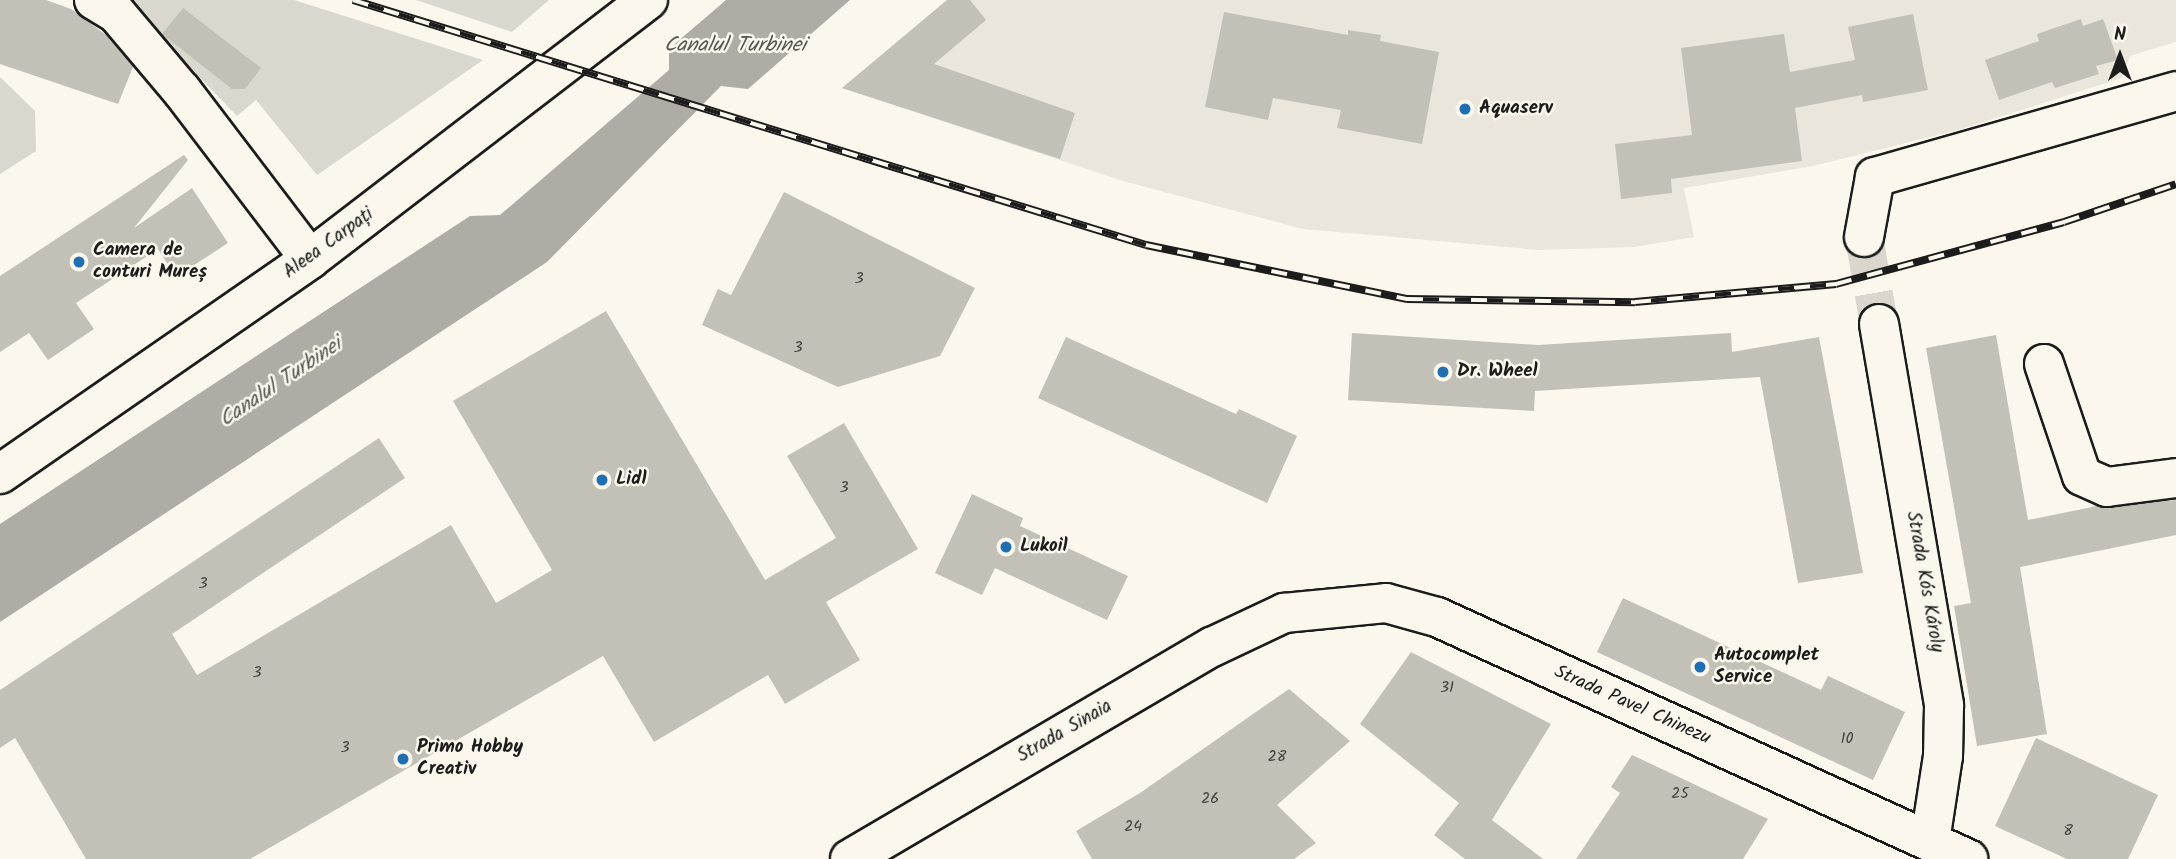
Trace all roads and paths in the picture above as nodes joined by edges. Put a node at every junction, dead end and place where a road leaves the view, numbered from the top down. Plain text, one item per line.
1 (94, 0) edge
2 (648, 0) edge
3 (2176, 91) edge
4 (1864, 237) tunnel mouth
5 (310, 259) junction
6 (1879, 324) tunnel mouth
7 (2044, 364) dead end
8 (0, 474) edge
9 (2176, 478) edge
10 (1284, 613) joint
11 (1930, 841) junction
12 (850, 859) edge
13 (1968, 859) edge

1 - 5 street
2 - 5 street, Aleea Carpați
3 - 4 street
5 - 8 street, Aleea Carpați
6 - 11 street, Strada Kós Károly
7 - 9 street
10 - 11 street, Strada Pavel Chinezu
10 - 12 street, Strada Sinaia
11 - 13 street, Strada Pavel Chinezu

